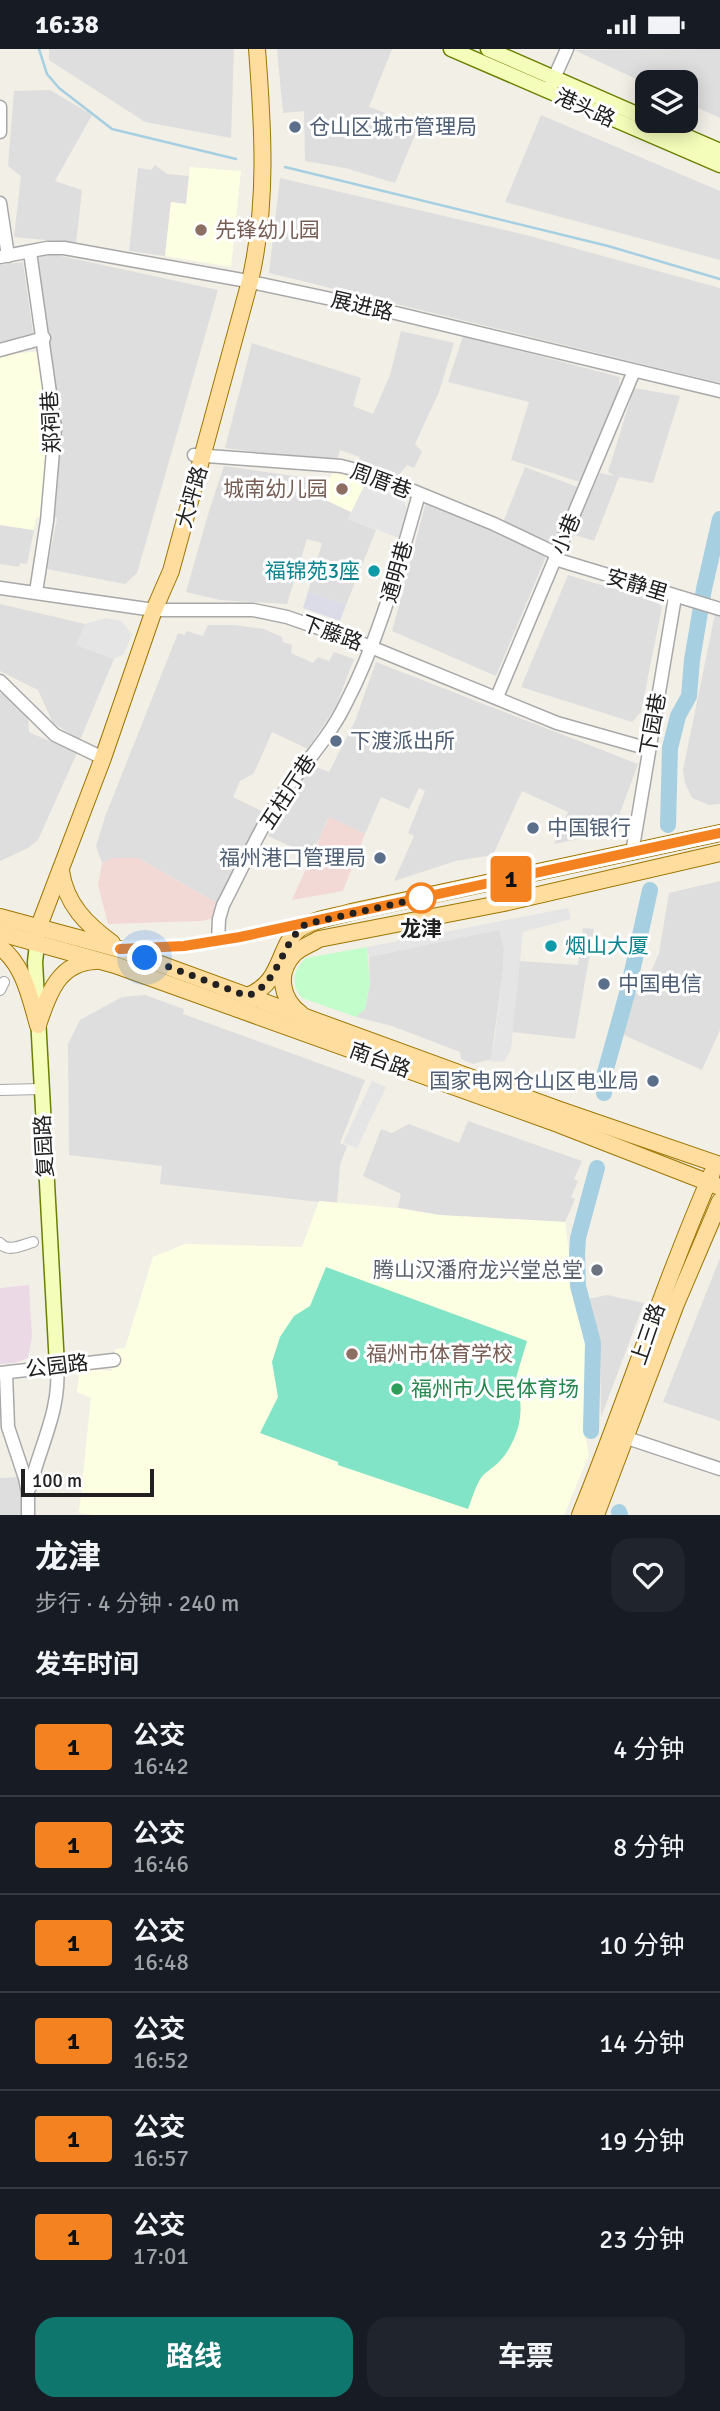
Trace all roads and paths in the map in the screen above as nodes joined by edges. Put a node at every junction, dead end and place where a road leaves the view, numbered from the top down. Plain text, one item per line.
1 (249, 49) edge
2 (257, 49) edge
3 (451, 49) edge
4 (488, 49) edge
5 (567, 49) edge
6 (551, 85) junction
7 (0, 107) edge
8 (635, 115) edge
9 (0, 132) edge
10 (679, 133) edge
11 (260, 146) junction
12 (720, 151) edge
13 (720, 165) edge
14 (0, 203) edge
15 (30, 252) junction
16 (4, 257) edge
17 (246, 281) junction
18 (44, 338) junction
19 (0, 350) edge
20 (634, 371) junction
21 (720, 391) edge
22 (199, 455) junction
23 (419, 494) junction
24 (556, 556) junction
25 (0, 588) edge
26 (36, 592) junction
27 (681, 598) junction
28 (719, 608) edge
29 (154, 610) junction
30 (372, 648) junction
31 (0, 681) edge
32 (496, 697) junction
33 (649, 749) junction
34 (103, 758) junction
35 (720, 834) edge
36 (632, 853) junction
37 (720, 853) edge
38 (61, 871) junction
39 (0, 917) edge
40 (0, 933) edge
41 (38, 934) junction
42 (218, 941) dead end
43 (0, 947) edge
44 (120, 949) junction
45 (101, 960) junction
46 (247, 996) junction
47 (312, 1021) junction
48 (38, 1025) junction
49 (41, 1089) junction
50 (0, 1090) edge
51 (719, 1161) edge
52 (714, 1185) edge
53 (720, 1201) edge
54 (33, 1241) dead end
55 (0, 1243) edge
56 (114, 1360) dead end
57 (57, 1366) junction
58 (3, 1373) edge
59 (626, 1438) junction
60 (720, 1469) edge
61 (28, 1493) junction
62 (28, 1515) edge
63 (580, 1515) edge
64 (596, 1515) edge

1 - 11 main road
2 - 11 main road
3 - 6 main road, 港头路
4 - 6 main road, 港头路
5 - 6 street
6 - 8 main road, 港头路
6 - 13 main road, 港头路
7 - 9 street
10 - 12 main road, 港头路
11 - 17 main road
14 - 16 street
15 - 16 street, 展进路
15 - 17 street, 展进路
15 - 18 street, 郑祠巷
17 - 20 street, 展进路
17 - 22 main road
18 - 19 street
18 - 26 street, 郑祠巷
20 - 21 street, 展进路
20 - 24 street, 小巷
22 - 23 street, 周厝巷
22 - 29 main road
23 - 24 street, 周厝巷
23 - 30 street, 通明巷
24 - 27 street, 安静里
24 - 32 street, 小巷
25 - 26 street, 下藤路
26 - 29 street, 下藤路
27 - 28 street, 安静里
27 - 33 street, 下园巷
29 - 30 street, 下藤路
29 - 34 main road
30 - 32 street, 下藤路
30 - 42 street, 五柱厅巷
31 - 34 street
32 - 33 street, 下藤路
33 - 36 street, 下园巷
34 - 38 main road
35 - 36 main road
36 - 46 main road
37 - 47 main road
38 - 41 main road
38 - 44 main road
39 - 41 main road
40 - 41 main road
41 - 44 main road, 南台路
41 - 45 main road, 南台路
41 - 48 main road, 复园路
43 - 48 main road
44 - 46 main road, 南台路
45 - 48 main road
45 - 52 main road, 南台路
46 - 47 main road, 南台路
47 - 51 main road, 南台路
48 - 49 main road, 复园路
49 - 50 street
49 - 57 main road, 复园路
51 - 52 main road, 上三路
52 - 63 main road, 上三路
53 - 59 main road, 上三路
54 - 55 street
56 - 57 street, 公园路
57 - 58 street, 公园路
57 - 61 street
58 - 61 street
59 - 60 street
59 - 64 main road, 上三路
61 - 62 street

